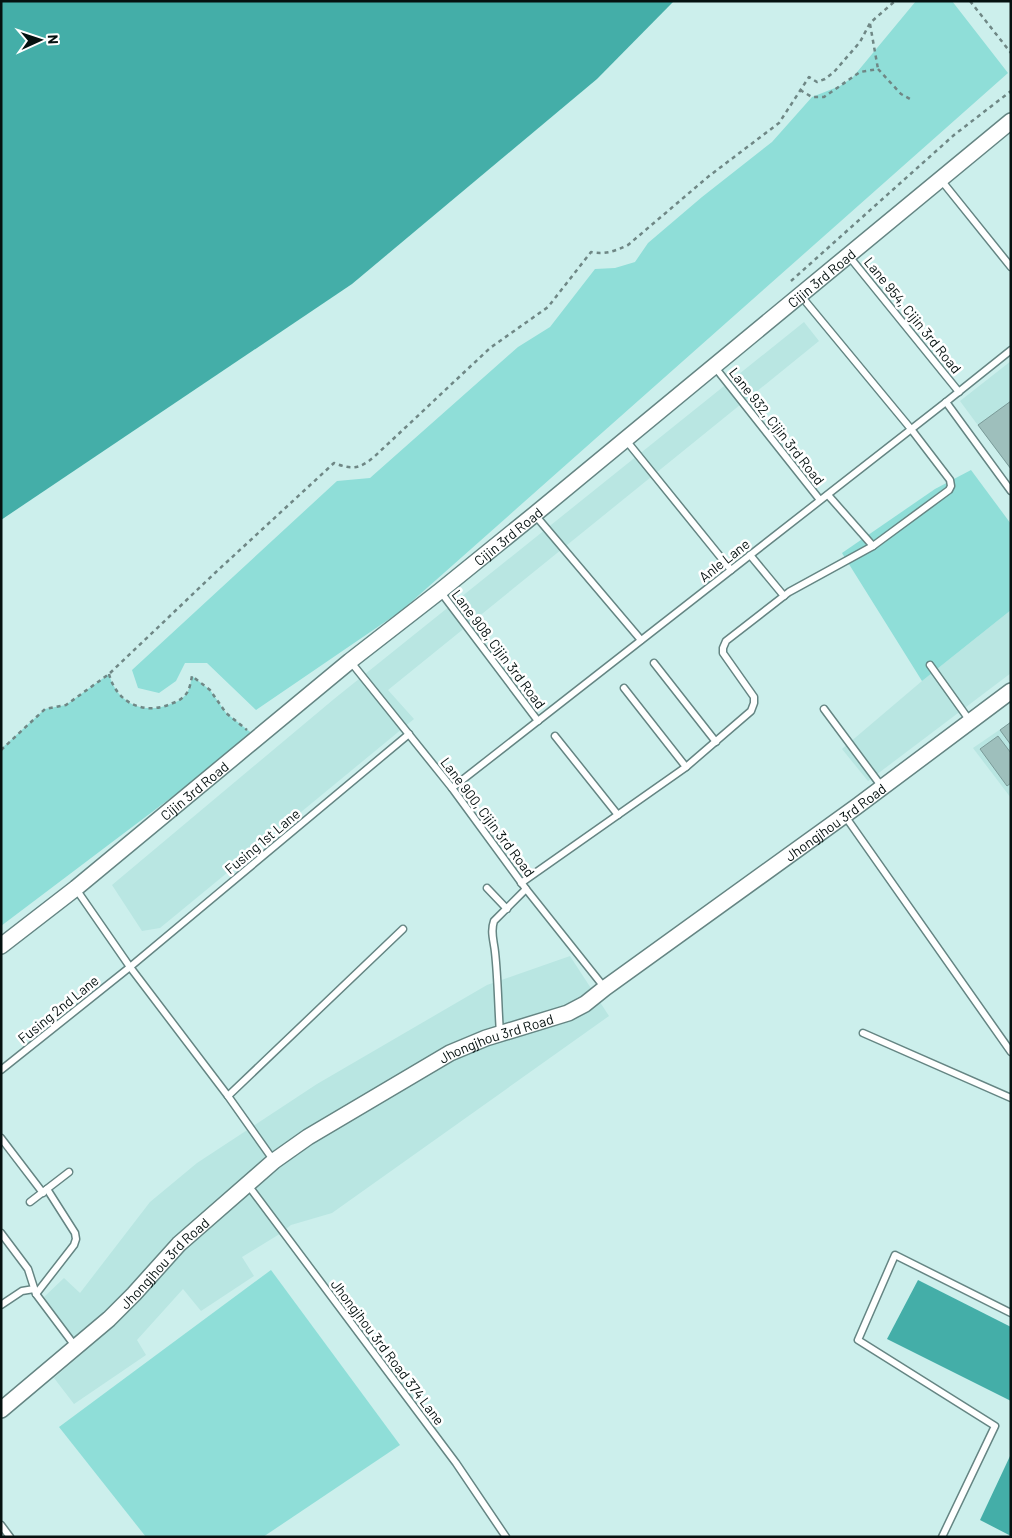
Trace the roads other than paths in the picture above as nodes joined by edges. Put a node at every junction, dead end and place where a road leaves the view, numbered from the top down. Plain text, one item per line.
1 (1011, 121) edge
2 (940, 180) junction
3 (848, 255) junction
4 (1011, 267) edge
5 (801, 294) junction
6 (1011, 350) edge
7 (714, 366) junction
8 (960, 392) junction
9 (946, 402) junction
10 (911, 429) junction
11 (625, 439) junction
12 (1011, 491) edge
13 (828, 495) junction
14 (820, 500) junction
15 (535, 514) junction
16 (872, 546) junction
17 (750, 555) junction
18 (731, 570) junction
19 (440, 591) junction
20 (784, 596) junction
21 (641, 640) junction
22 (350, 661) junction
23 (654, 663) dead end
24 (930, 665) dead end
25 (624, 688) dead end
26 (1011, 691) edge
27 (824, 710) dead end
28 (538, 721) junction
29 (970, 721) junction
30 (409, 734) junction
31 (555, 736) dead end
32 (716, 742) junction
33 (686, 767) junction
34 (882, 787) junction
35 (452, 788) junction
36 (618, 815) junction
37 (845, 815) junction
38 (521, 883) junction
39 (76, 888) junction
40 (487, 888) dead end
41 (526, 889) junction
42 (507, 909) junction
43 (403, 929) dead end
44 (1, 946) edge
45 (130, 967) junction
46 (605, 988) junction
47 (500, 1033) junction
48 (863, 1034) dead end
49 (1011, 1052) edge
50 (1, 1070) edge
51 (228, 1096) junction
52 (1011, 1098) edge
53 (1, 1138) edge
54 (274, 1161) junction
55 (69, 1172) dead end
56 (248, 1184) junction
57 (45, 1191) junction
58 (30, 1202) dead end
59 (1, 1233) edge
60 (35, 1292) junction
61 (1, 1304) edge
62 (1011, 1313) edge
63 (76, 1347) junction
64 (1, 1410) edge
65 (1, 1525) edge
66 (10, 1537) edge
67 (506, 1537) edge
68 (942, 1537) edge

1 - 2 street, Cijin 3rd Road
2 - 3 street, Cijin 3rd Road
2 - 4 lane
3 - 5 street, Cijin 3rd Road
3 - 8 lane, Lane 954, Cijin 3rd Road
5 - 7 street, Cijin 3rd Road
5 - 10 lane
6 - 8 lane, Anle Lane
7 - 11 street, Cijin 3rd Road
7 - 14 lane, Lane 932, Cijin 3rd Road
8 - 9 lane, Anle Lane
9 - 10 lane, Anle Lane
9 - 12 lane
10 - 13 lane, Anle Lane
10 - 16 lane
11 - 15 street, Cijin 3rd Road
11 - 18 lane
13 - 14 lane, Anle Lane
13 - 16 lane
14 - 17 lane, Anle Lane
15 - 19 street, Cijin 3rd Road
15 - 21 lane
16 - 20 lane
17 - 18 lane, Anle Lane
17 - 20 lane
18 - 21 lane, Anle Lane
19 - 22 street, Cijin 3rd Road
19 - 28 lane, Lane 908, Cijin 3rd Road
20 - 32 lane
21 - 28 lane, Anle Lane
22 - 30 lane, Lane 900, Cijin 3rd Road
22 - 39 street, Cijin 3rd Road
23 - 32 lane
24 - 29 lane
25 - 33 lane
26 - 29 street, Jhongjhou 3rd Road
27 - 34 lane
28 - 35 lane, Anle Lane
29 - 34 street, Jhongjhou 3rd Road
30 - 35 lane, Lane 900, Cijin 3rd Road
30 - 45 lane, Fusing 1st Lane
31 - 36 lane
32 - 33 lane
33 - 36 lane
34 - 37 street, Jhongjhou 3rd Road
35 - 38 lane, Lane 900, Cijin 3rd Road
36 - 38 lane
37 - 46 street, Jhongjhou 3rd Road
37 - 49 lane
38 - 41 lane, Lane 900, Cijin 3rd Road
39 - 44 street, Cijin 3rd Road
39 - 45 lane
40 - 42 lane
41 - 42 lane
41 - 46 lane, Lane 900, Cijin 3rd Road
42 - 47 lane
43 - 51 lane
45 - 50 lane, Fusing 2nd Lane
45 - 51 lane
46 - 47 street, Jhongjhou 3rd Road
47 - 54 street, Jhongjhou 3rd Road
48 - 52 lane
51 - 54 lane
53 - 57 lane
54 - 56 street, Jhongjhou 3rd Road
55 - 57 lane
56 - 63 street, Jhongjhou 3rd Road
56 - 67 lane, Jhongjhou 3rd Road 374 Lane
57 - 58 lane
57 - 60 lane
59 - 60 lane
60 - 61 lane
60 - 63 lane
62 - 68 lane
63 - 64 street, Jhongjhou 3rd Road
65 - 66 lane

